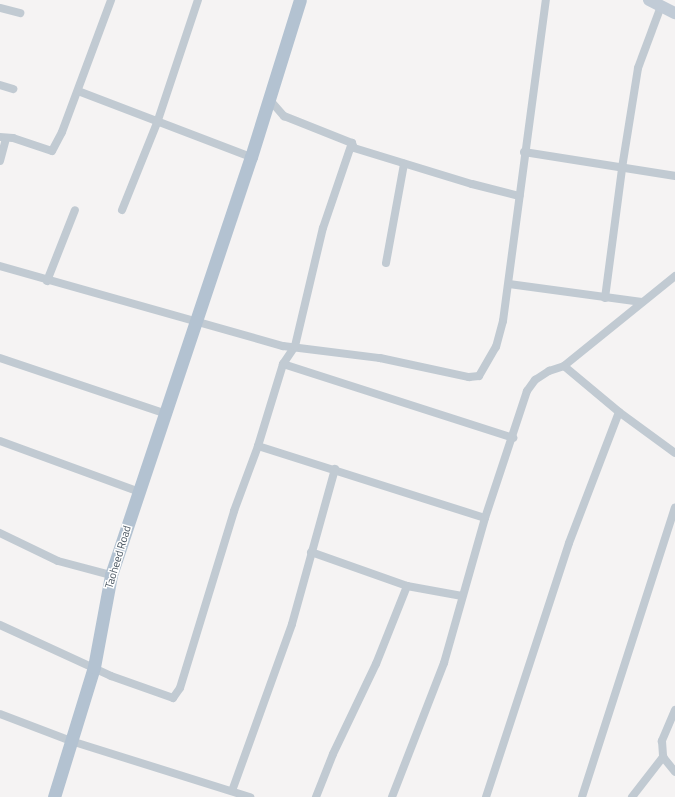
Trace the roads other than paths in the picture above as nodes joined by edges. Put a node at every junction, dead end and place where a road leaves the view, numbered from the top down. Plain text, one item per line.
1 (111, 0) edge
2 (198, 0) edge
3 (300, 0) edge
4 (546, 0) edge
5 (649, 0) edge
6 (660, 6) junction
7 (0, 8) edge
8 (20, 13) dead end
9 (675, 13) edge
10 (0, 85) edge
11 (13, 89) dead end
12 (78, 91) junction
13 (269, 99) junction
14 (157, 123) junction
15 (3, 138) edge
16 (352, 143) junction
17 (524, 152) junction
18 (251, 157) junction
19 (0, 161) edge
20 (404, 164) junction
21 (622, 168) junction
22 (675, 176) edge
23 (519, 196) junction
24 (75, 210) dead end
25 (122, 210) dead end
26 (386, 263) dead end
27 (0, 266) edge
28 (675, 276) edge
29 (47, 281) junction
30 (509, 284) junction
31 (605, 298) junction
32 (642, 302) junction
33 (196, 321) junction
34 (295, 346) junction
35 (0, 358) edge
36 (284, 364) junction
37 (564, 366) junction
38 (619, 412) junction
39 (166, 414) junction
40 (513, 438) junction
41 (0, 440) edge
42 (258, 446) junction
43 (675, 453) edge
44 (335, 469) junction
45 (139, 492) junction
46 (675, 508) edge
47 (485, 518) junction
48 (0, 533) edge
49 (311, 552) junction
50 (111, 575) junction
51 (407, 586) junction
52 (462, 596) junction
53 (0, 625) edge
54 (94, 667) junction
55 (675, 710) edge
56 (0, 714) edge
57 (71, 741) junction
58 (663, 757) junction
59 (675, 772) edge
60 (232, 791) junction
61 (54, 797) edge
62 (250, 797) edge
63 (316, 797) edge
64 (392, 797) edge
65 (486, 797) edge
66 (582, 797) edge
67 (632, 797) edge

1 - 12 street
2 - 14 street
3 - 13 main road, Taoheed Road
4 - 17 street
5 - 6 street
6 - 9 street
6 - 21 street
7 - 8 street
10 - 11 street
12 - 14 street
12 - 15 street
13 - 16 street
13 - 18 main road, Taoheed Road
14 - 18 street
14 - 25 street
15 - 19 street
16 - 20 street
16 - 34 street
17 - 21 street
17 - 23 street
18 - 33 main road, Taoheed Road
20 - 23 street
20 - 26 street
21 - 22 street
21 - 31 street
23 - 30 street
24 - 29 street
27 - 29 street
28 - 32 street
29 - 33 street
30 - 31 street
30 - 34 street
31 - 32 street
32 - 37 street
33 - 34 street
33 - 39 main road, Taoheed Road
34 - 36 street
35 - 39 street
36 - 40 street
36 - 42 street
37 - 38 street
37 - 40 street
38 - 43 street
38 - 65 street
39 - 45 main road, Taoheed Road
40 - 47 street
41 - 45 street
42 - 44 street
42 - 54 street
44 - 47 street
44 - 49 street
45 - 50 main road, Taoheed Road
46 - 66 street
47 - 52 street
48 - 50 street
49 - 51 street
49 - 60 street
50 - 54 main road, Taoheed Road
51 - 52 street
51 - 63 street
52 - 64 street
53 - 54 street
54 - 57 main road, Taoheed Road
55 - 58 street
56 - 57 street
57 - 60 street
57 - 61 main road, Taoheed Road
58 - 59 street
58 - 67 street
60 - 62 street

